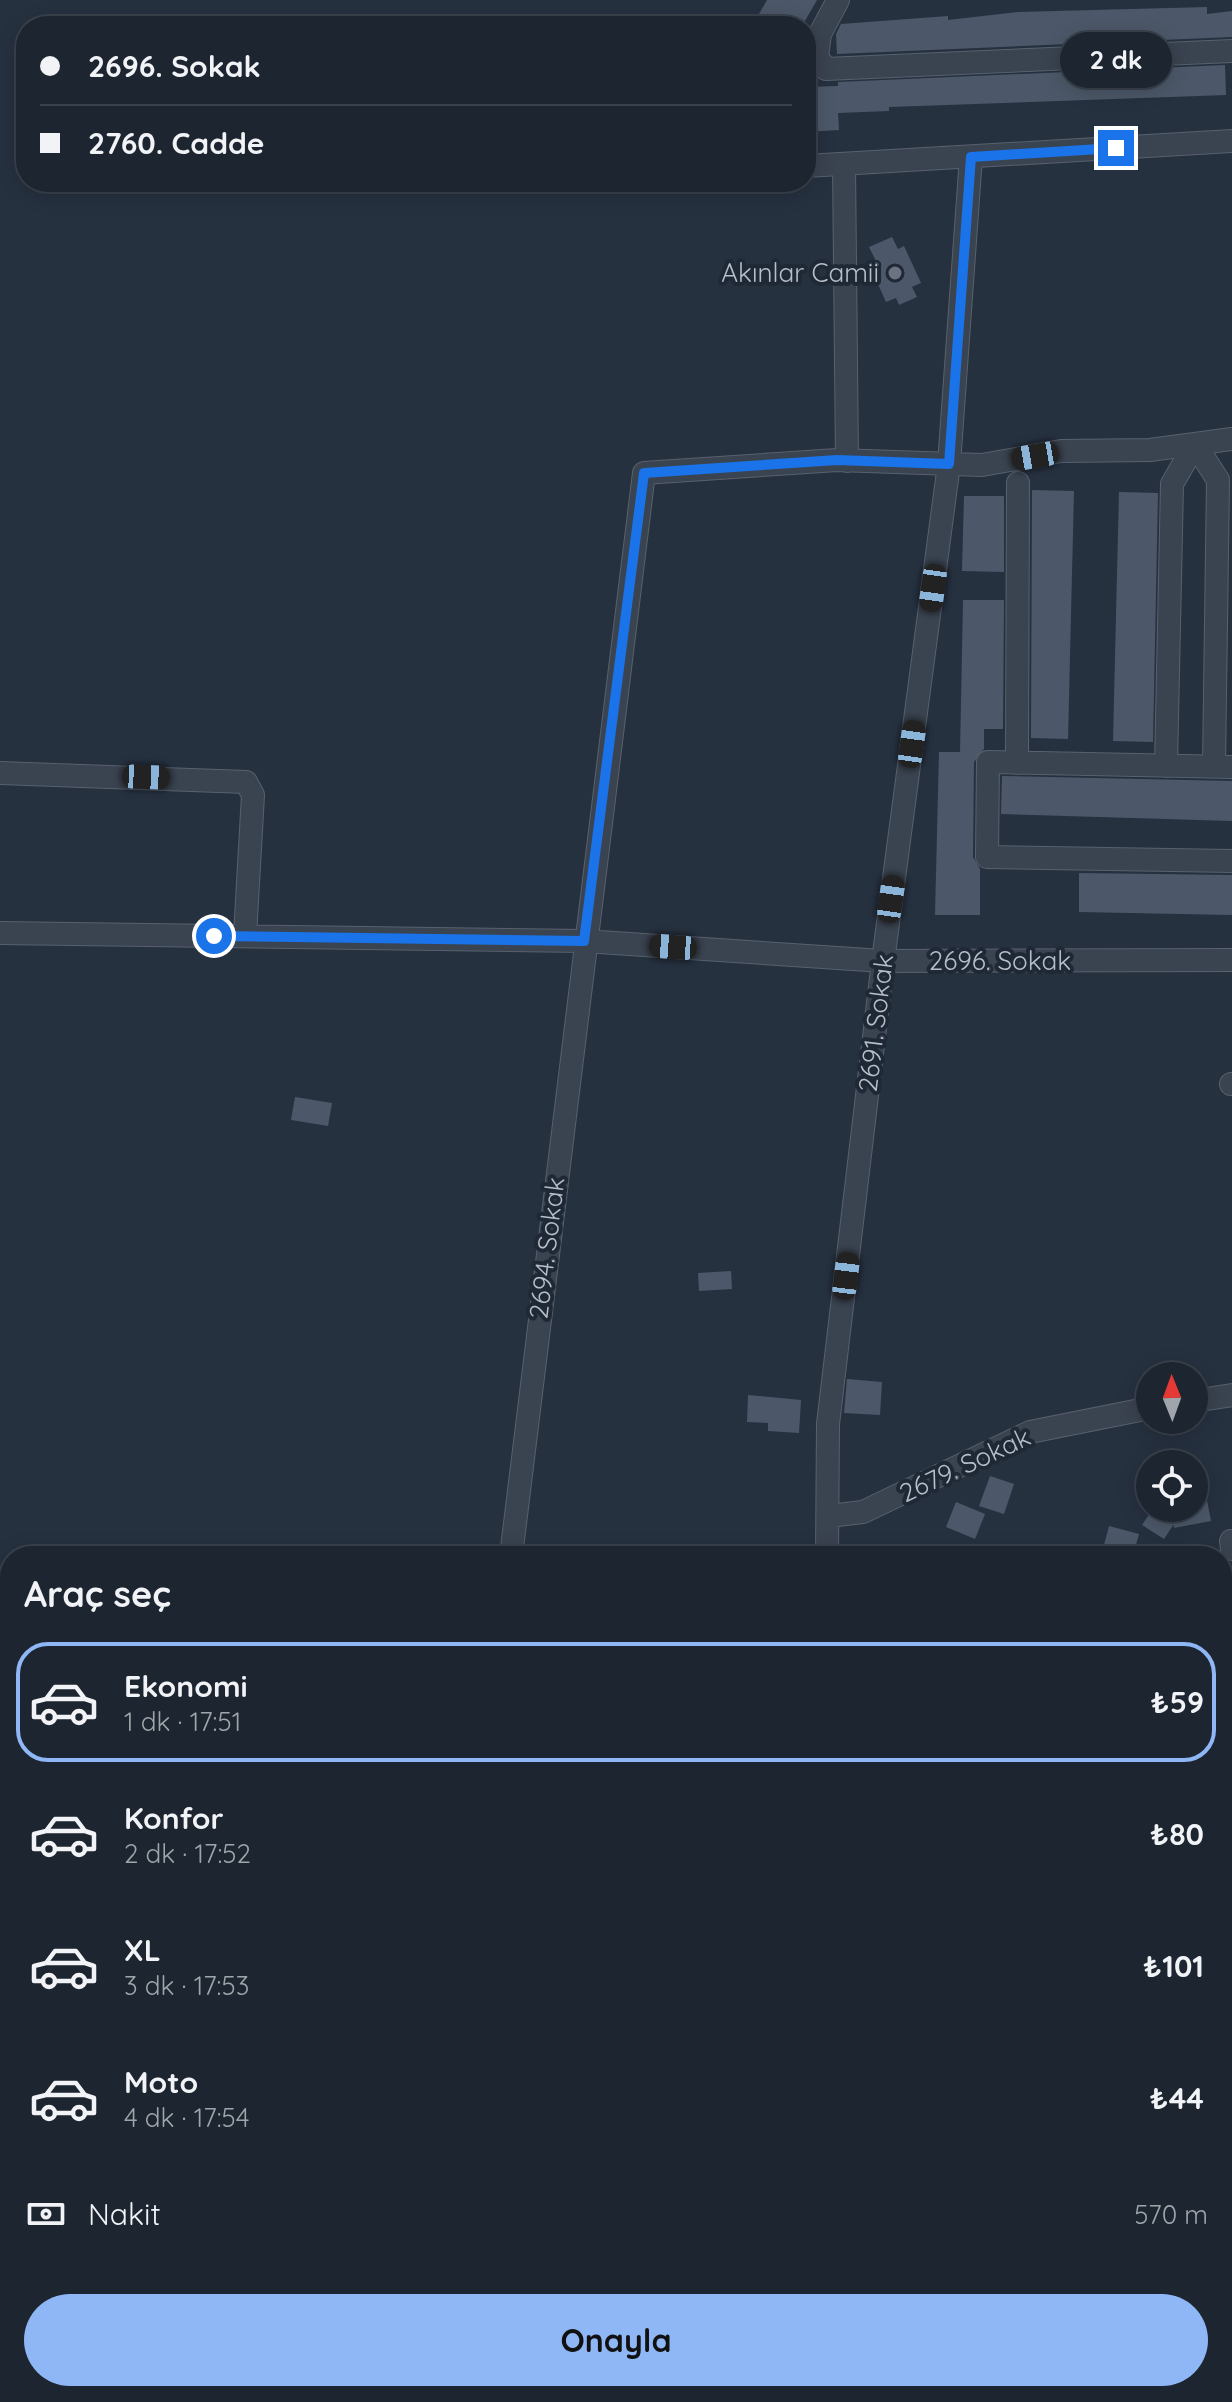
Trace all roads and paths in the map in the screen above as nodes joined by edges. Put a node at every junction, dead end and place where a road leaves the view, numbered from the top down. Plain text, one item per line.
1 (838, 0) edge
2 (1232, 51) edge
3 (1232, 141) edge
4 (971, 157) junction
5 (844, 164) junction
6 (816, 165) edge
7 (1232, 439) edge
8 (1195, 444) junction
9 (847, 461) junction
10 (949, 464) junction
11 (1018, 483) dead end
12 (1017, 763) junction
13 (1166, 766) junction
14 (1223, 767) edge
15 (0, 773) edge
16 (1232, 861) edge
17 (0, 933) edge
18 (245, 936) junction
19 (584, 941) junction
20 (1232, 960) edge
21 (883, 961) junction
22 (1232, 1395) edge
23 (1208, 1399) edge
24 (1136, 1411) edge
25 (829, 1516) junction
26 (512, 1546) edge
27 (828, 1546) edge

1 - 2 street
3 - 4 street
4 - 5 street
4 - 10 street, 2691. Sokak
5 - 6 street
5 - 9 street
7 - 8 street
8 - 10 street
8 - 13 street
8 - 14 street
9 - 10 street
9 - 19 street, 2694. Sokak
10 - 21 street, 2691. Sokak
11 - 12 street
12 - 13 street
12 - 16 street
13 - 14 street
15 - 18 street
17 - 18 street, 2696. Sokak
18 - 19 street, 2696. Sokak
19 - 21 street, 2696. Sokak
19 - 26 street, 2694. Sokak
20 - 21 street, 2696. Sokak
21 - 25 street, 2691. Sokak
22 - 23 street
24 - 25 street, 2679. Sokak
25 - 27 street, 2691. Sokak

